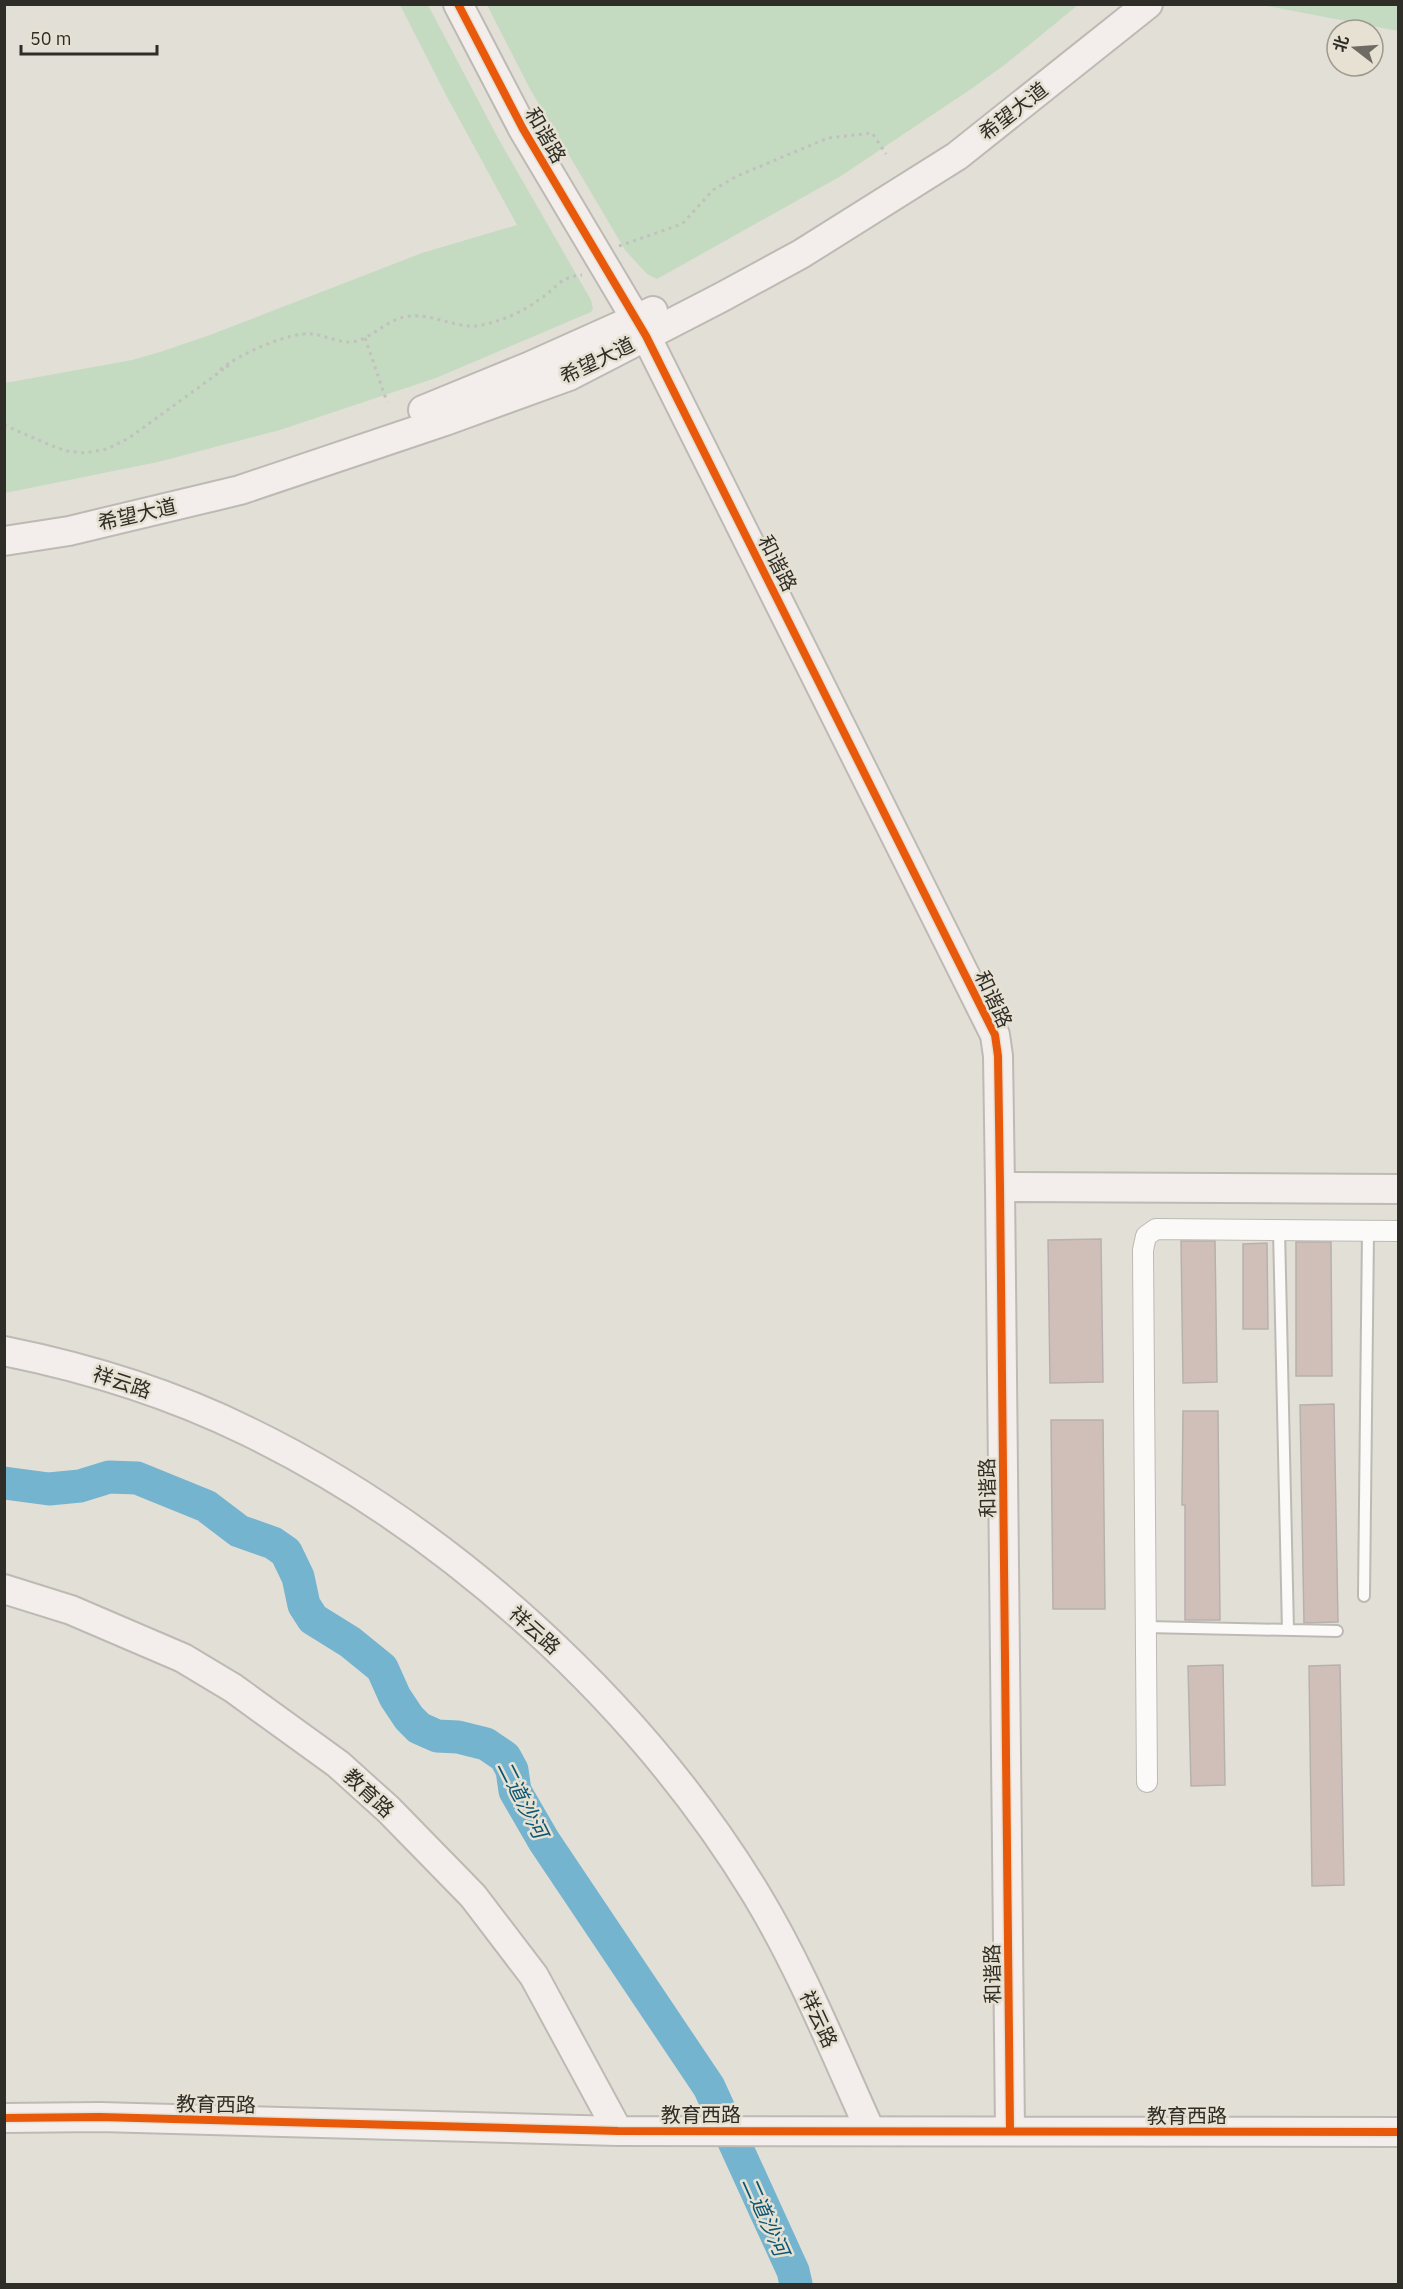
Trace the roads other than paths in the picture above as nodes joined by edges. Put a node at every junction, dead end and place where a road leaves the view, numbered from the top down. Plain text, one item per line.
1 (458, 4) edge
2 (1123, 4) edge
3 (1148, 4) edge
4 (642, 328) junction
5 (4, 523) edge
6 (4, 541) edge
7 (1000, 1187) junction
8 (1398, 1189) edge
9 (1279, 1230) junction
10 (1368, 1231) junction
11 (1398, 1231) edge
12 (4, 1351) edge
13 (4, 1589) edge
14 (1364, 1596) dead end
15 (1146, 1627) junction
16 (1288, 1630) junction
17 (1337, 1631) dead end
18 (1147, 1782) dead end
19 (4, 2118) edge
20 (870, 2130) junction
21 (618, 2131) junction
22 (1010, 2131) junction
23 (1398, 2132) edge

1 - 4 street, 和谐路
2 - 4 street, 希望大道
3 - 4 street, 希望大道
4 - 5 street, 希望大道
4 - 6 street, 希望大道
4 - 7 street, 和谐路
7 - 8 street
7 - 22 street, 和谐路
9 - 10 street
9 - 15 street
9 - 16 lane
10 - 11 street
10 - 14 lane
12 - 20 street, 祥云路
13 - 21 street, 教育路
15 - 16 lane
15 - 18 street
16 - 17 lane
19 - 21 street, 教育西路
20 - 21 street, 教育西路
20 - 22 street, 教育西路
22 - 23 street, 教育西路

